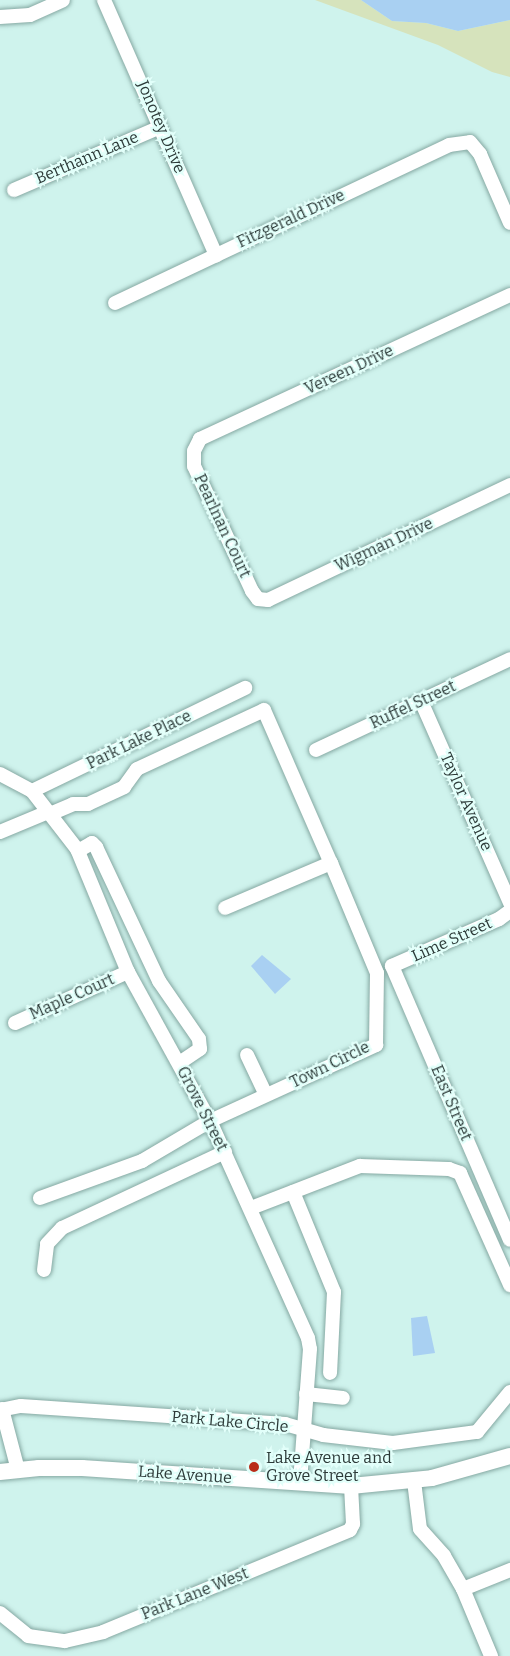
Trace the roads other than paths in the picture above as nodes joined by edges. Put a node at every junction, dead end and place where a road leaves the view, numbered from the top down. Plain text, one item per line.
1 (63, 0) edge
2 (104, 0) edge
3 (1, 16) edge
4 (160, 127) junction
5 (14, 190) dead end
6 (510, 223) edge
7 (216, 255) junction
8 (510, 295) edge
9 (115, 303) dead end
10 (194, 452) joint
11 (510, 485) edge
12 (258, 599) joint
13 (510, 659) edge
14 (245, 688) dead end
15 (421, 701) junction
16 (316, 750) dead end
17 (0, 774) edge
18 (32, 792) junction
19 (49, 813) junction
20 (0, 832) edge
21 (78, 851) junction
22 (331, 863) junction
23 (510, 903) edge
24 (225, 908) dead end
25 (510, 911) edge
26 (146, 955) junction
27 (392, 966) joint
28 (127, 968) junction
29 (178, 1007) junction
30 (156, 1021) junction
31 (15, 1023) dead end
32 (247, 1055) dead end
33 (179, 1063) junction
34 (266, 1095) junction
35 (210, 1121) junction
36 (225, 1152) junction
37 (293, 1192) junction
38 (40, 1198) dead end
39 (251, 1208) junction
40 (510, 1240) edge
41 (44, 1270) dead end
42 (510, 1286) edge
43 (330, 1372) dead end
44 (510, 1392) edge
45 (306, 1394) junction
46 (343, 1398) dead end
47 (1, 1409) edge
48 (304, 1430) junction
49 (510, 1456) edge
50 (18, 1470) junction
51 (0, 1472) edge
52 (414, 1481) junction
53 (300, 1483) junction
54 (351, 1486) junction
55 (510, 1570) edge
56 (463, 1588) junction
57 (0, 1613) edge
58 (491, 1656) edge

1 - 3 street
2 - 4 street, Jonotey Drive
4 - 5 street, Berthann Lane
4 - 7 street, Jonotey Drive
6 - 7 street, Fitzgerald Drive
7 - 9 street, Fitzgerald Drive
8 - 10 street, Vereen Drive
10 - 12 street, Pearlnan Court
11 - 12 street, Wigman Drive
13 - 15 street, Ruffel Street
14 - 18 street, Park Lake Place
15 - 16 street, Ruffel Street
15 - 23 street, Taylor Avenue
17 - 18 street, Grove Street
18 - 19 street, Grove Street
19 - 20 street
19 - 21 street, Grove Street
19 - 22 street
21 - 26 street
21 - 28 street, Grove Street
22 - 24 street
22 - 34 street, Town Circle
25 - 27 street, Lime Street
26 - 28 street, Maple Court
26 - 29 street
27 - 40 street, East Street
28 - 30 street, Grove Street
28 - 31 street, Maple Court
29 - 30 street
29 - 33 street
30 - 33 street, Grove Street
32 - 34 street
33 - 35 street, Grove Street
34 - 35 street, Town Circle
35 - 36 street, Grove Street
35 - 38 street, Town Circle
36 - 39 street, Grove Street
36 - 41 street
37 - 39 street
37 - 42 street
37 - 43 street
39 - 45 street, Grove Street
44 - 48 street, Park Lake Circle
45 - 46 street
45 - 48 street, Grove Street
47 - 48 street, Park Lake Circle
47 - 50 street, Park Lake Circle
48 - 53 street, Grove Street
49 - 52 main road, Lake Avenue
50 - 51 main road, Lake Avenue
50 - 53 main road, Lake Avenue
52 - 54 main road, Lake Avenue
52 - 56 street
53 - 54 main road, Lake Avenue
54 - 57 street, Park Lane West
55 - 56 street
56 - 58 street

